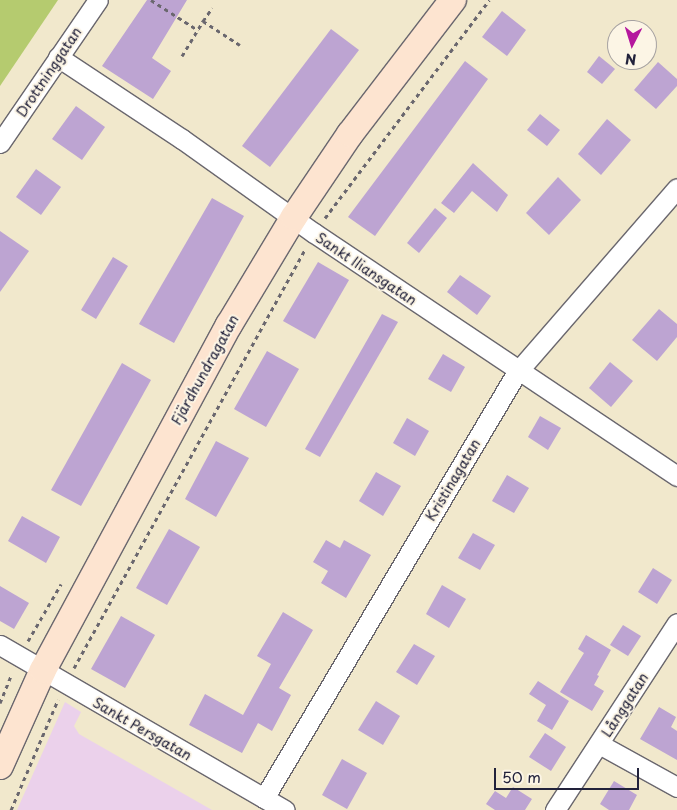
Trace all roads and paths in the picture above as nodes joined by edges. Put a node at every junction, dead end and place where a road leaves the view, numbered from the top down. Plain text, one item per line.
1 (98, 0) edge
2 (151, 0) edge
3 (453, 0) edge
4 (489, 0) edge
5 (212, 8) dead end
6 (204, 21) junction
7 (198, 30) junction
8 (240, 45) dead end
9 (182, 56) dead end
10 (58, 57) junction
11 (0, 144) edge
12 (677, 188) edge
13 (294, 217) junction
14 (314, 233) junction
15 (518, 371) junction
16 (677, 476) edge
17 (677, 623) edge
18 (0, 646) edge
19 (42, 670) junction
20 (65, 684) junction
21 (599, 744) junction
22 (0, 766) edge
23 (677, 787) edge
24 (264, 798) junction
25 (11, 810) edge
26 (285, 810) edge
27 (554, 810) edge

1 - 10 street, Drottninggatan
2 - 7 path
3 - 13 main road, Fjärdhundragatan
4 - 14 path
5 - 6 path
6 - 7 path
6 - 8 path
7 - 9 path
10 - 11 street, Drottninggatan
10 - 13 street, Sankt Iliansgatan
12 - 15 street, Kristinagatan
13 - 14 street, Sankt Iliansgatan
13 - 19 main road, Fjärdhundragatan
14 - 15 street, Sankt Iliansgatan
14 - 20 path
15 - 16 street, Sankt Iliansgatan
15 - 24 street, Kristinagatan
17 - 21 street, Långgatan
18 - 19 street, Sankt Persgatan
19 - 20 street, Sankt Persgatan
19 - 22 main road, Fjärdhundragatan
20 - 24 street, Sankt Persgatan
20 - 25 path
21 - 23 street
21 - 27 street, Långgatan
24 - 26 street, Sankt Persgatan

